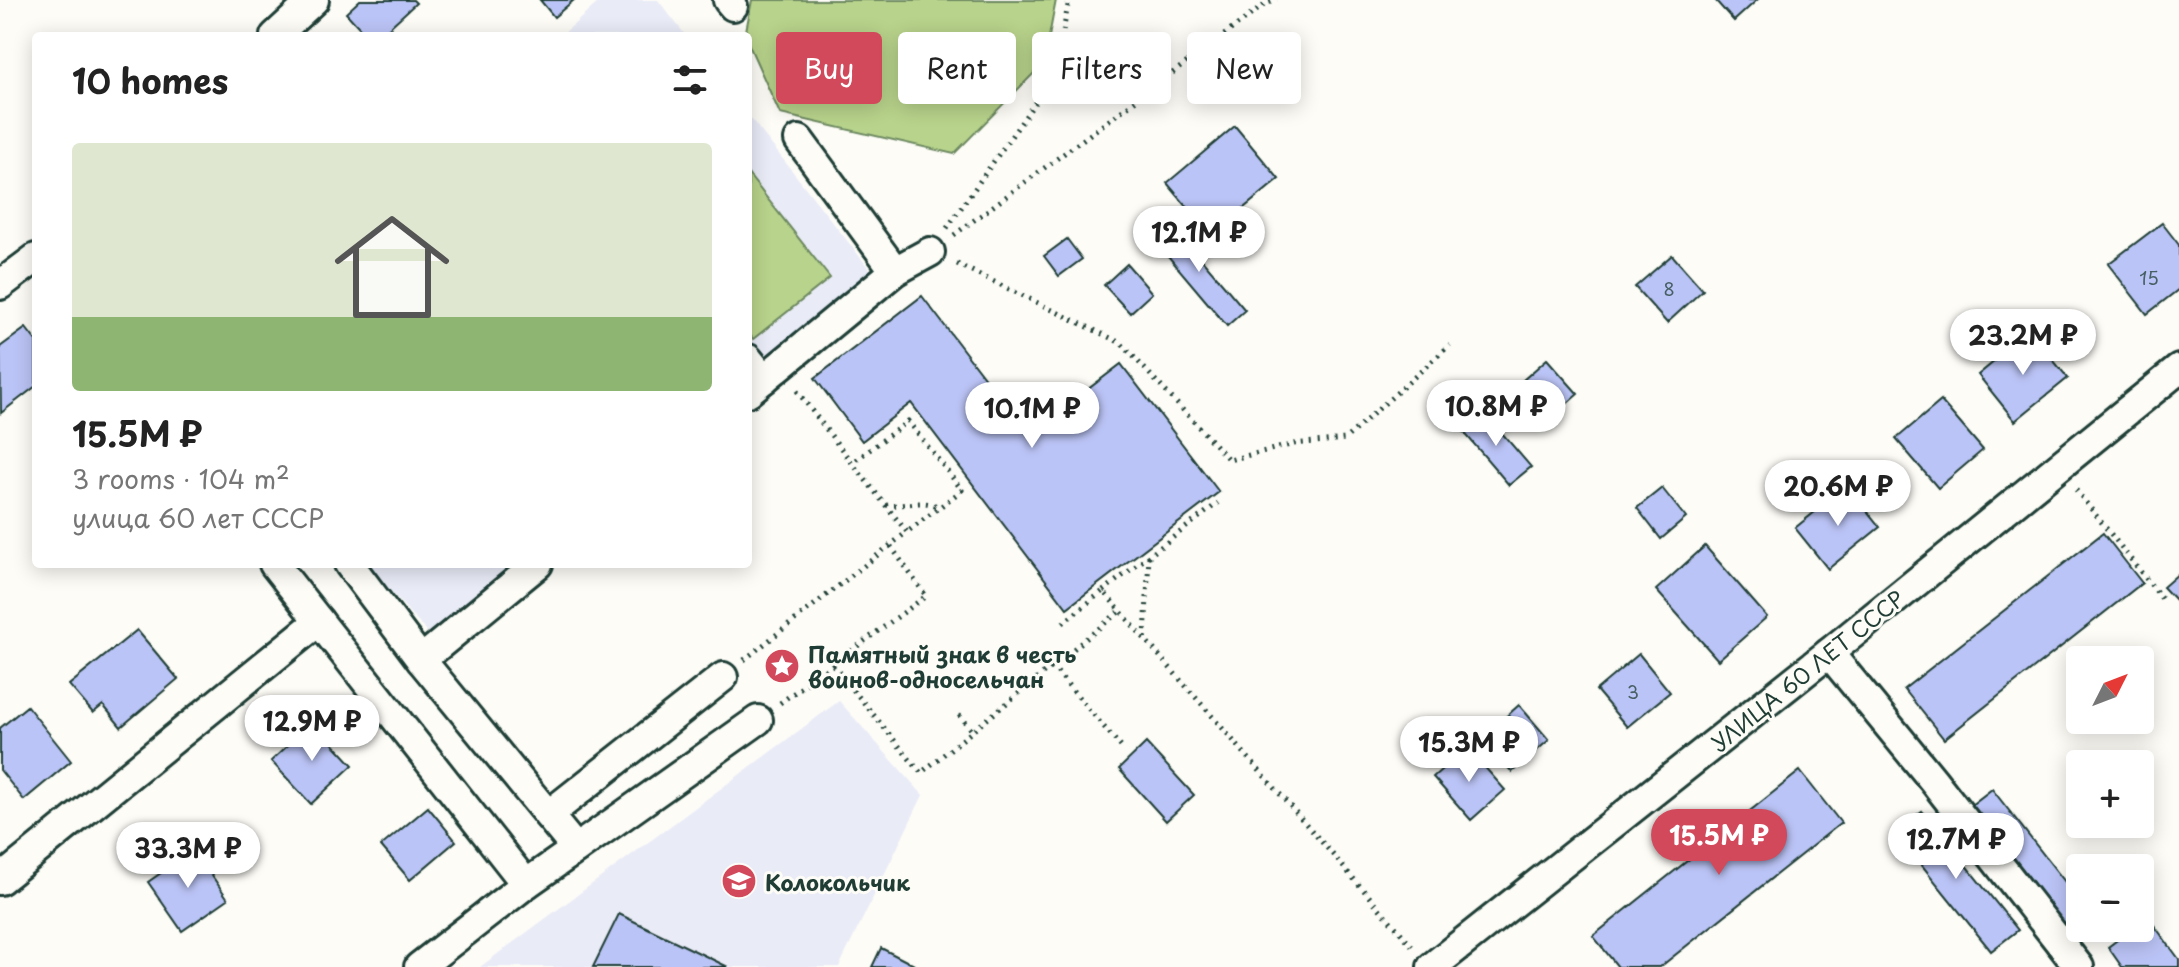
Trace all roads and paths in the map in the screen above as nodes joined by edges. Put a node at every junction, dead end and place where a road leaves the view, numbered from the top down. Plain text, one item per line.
1 (314, 0) edge
2 (1069, 0) edge
3 (1277, 0) edge
4 (279, 32) edge
5 (799, 140) dead end
6 (930, 252) junction
7 (32, 261) edge
8 (895, 271) junction
9 (0, 285) edge
10 (1450, 345) dead end
11 (2179, 369) edge
12 (753, 376) edge
13 (796, 390) dead end
14 (852, 463) junction
15 (2058, 468) junction
16 (1218, 503) dead end
17 (885, 504) junction
18 (939, 507) junction
19 (907, 532) junction
20 (890, 545) junction
21 (1149, 554) junction
22 (277, 568) edge
23 (352, 568) edge
24 (533, 568) edge
25 (1103, 591) junction
26 (2163, 600) dead end
27 (1120, 611) junction
28 (319, 621) junction
29 (1063, 623) dead end
30 (1144, 639) junction
31 (1829, 653) junction
32 (421, 660) junction
33 (833, 665) junction
34 (1052, 666) junction
35 (723, 677) joint
36 (959, 715) dead end
37 (758, 720) joint
38 (972, 731) junction
39 (1122, 748) dead end
40 (548, 815) junction
41 (576, 849) junction
42 (0, 880) edge
43 (526, 884) junction
44 (1426, 961) edge
45 (422, 966) edge
46 (2079, 967) edge

1 - 4 street
2 - 6 path
3 - 6 path
5 - 8 street
6 - 8 street
6 - 10 path
7 - 9 street
8 - 12 street
11 - 15 street, УЛИЦА 60 ЛЕТ СССР
13 - 14 path
14 - 17 path
14 - 18 path
15 - 26 path
15 - 31 street, УЛИЦА 60 ЛЕТ СССР
16 - 21 path
17 - 18 path
17 - 19 path
18 - 19 path
19 - 20 path
20 - 33 path
20 - 35 path
21 - 25 path
21 - 30 path
22 - 28 street
23 - 32 street
24 - 32 street
25 - 27 path
25 - 29 path
27 - 30 path
27 - 34 path
28 - 42 street
28 - 43 street
30 - 44 path
31 - 44 street, УЛИЦА 60 ЛЕТ СССР
31 - 46 street
32 - 40 street
33 - 37 path
33 - 38 path
34 - 38 path
34 - 39 path
35 - 40 street
36 - 38 path
37 - 41 street
40 - 41 street
41 - 43 street
43 - 45 street

